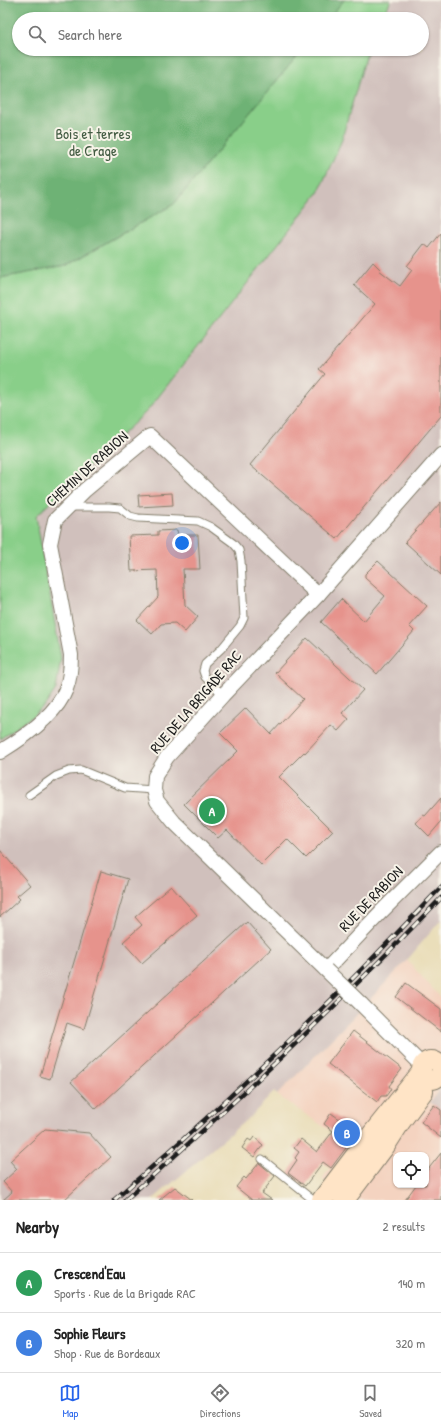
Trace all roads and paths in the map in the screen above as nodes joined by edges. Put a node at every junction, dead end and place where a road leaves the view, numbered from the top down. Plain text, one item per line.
1 (441, 455) edge
2 (68, 507) junction
3 (318, 595) junction
4 (223, 695) junction
5 (0, 752) edge
6 (154, 790) junction
7 (29, 795) dead end
8 (441, 852) edge
9 (326, 970) junction
10 (433, 1066) edge
11 (393, 1119) junction
12 (262, 1159) dead end
13 (313, 1200) edge
14 (322, 1200) edge
15 (344, 1200) edge

1 - 3 street, RUE DE LA BRIGADE RAC
2 - 3 street, CHEMIN DE RABION
2 - 4 lane
2 - 5 street, CHEMIN DE RABION
3 - 4 street, RUE DE LA BRIGADE RAC
4 - 6 street, RUE DE LA BRIGADE RAC
6 - 7 lane
6 - 9 street
8 - 9 street, RUE DE RABION
9 - 10 street, bridge
10 - 11 main road
11 - 11 lane
11 - 14 main road
11 - 15 main road
12 - 13 lane

